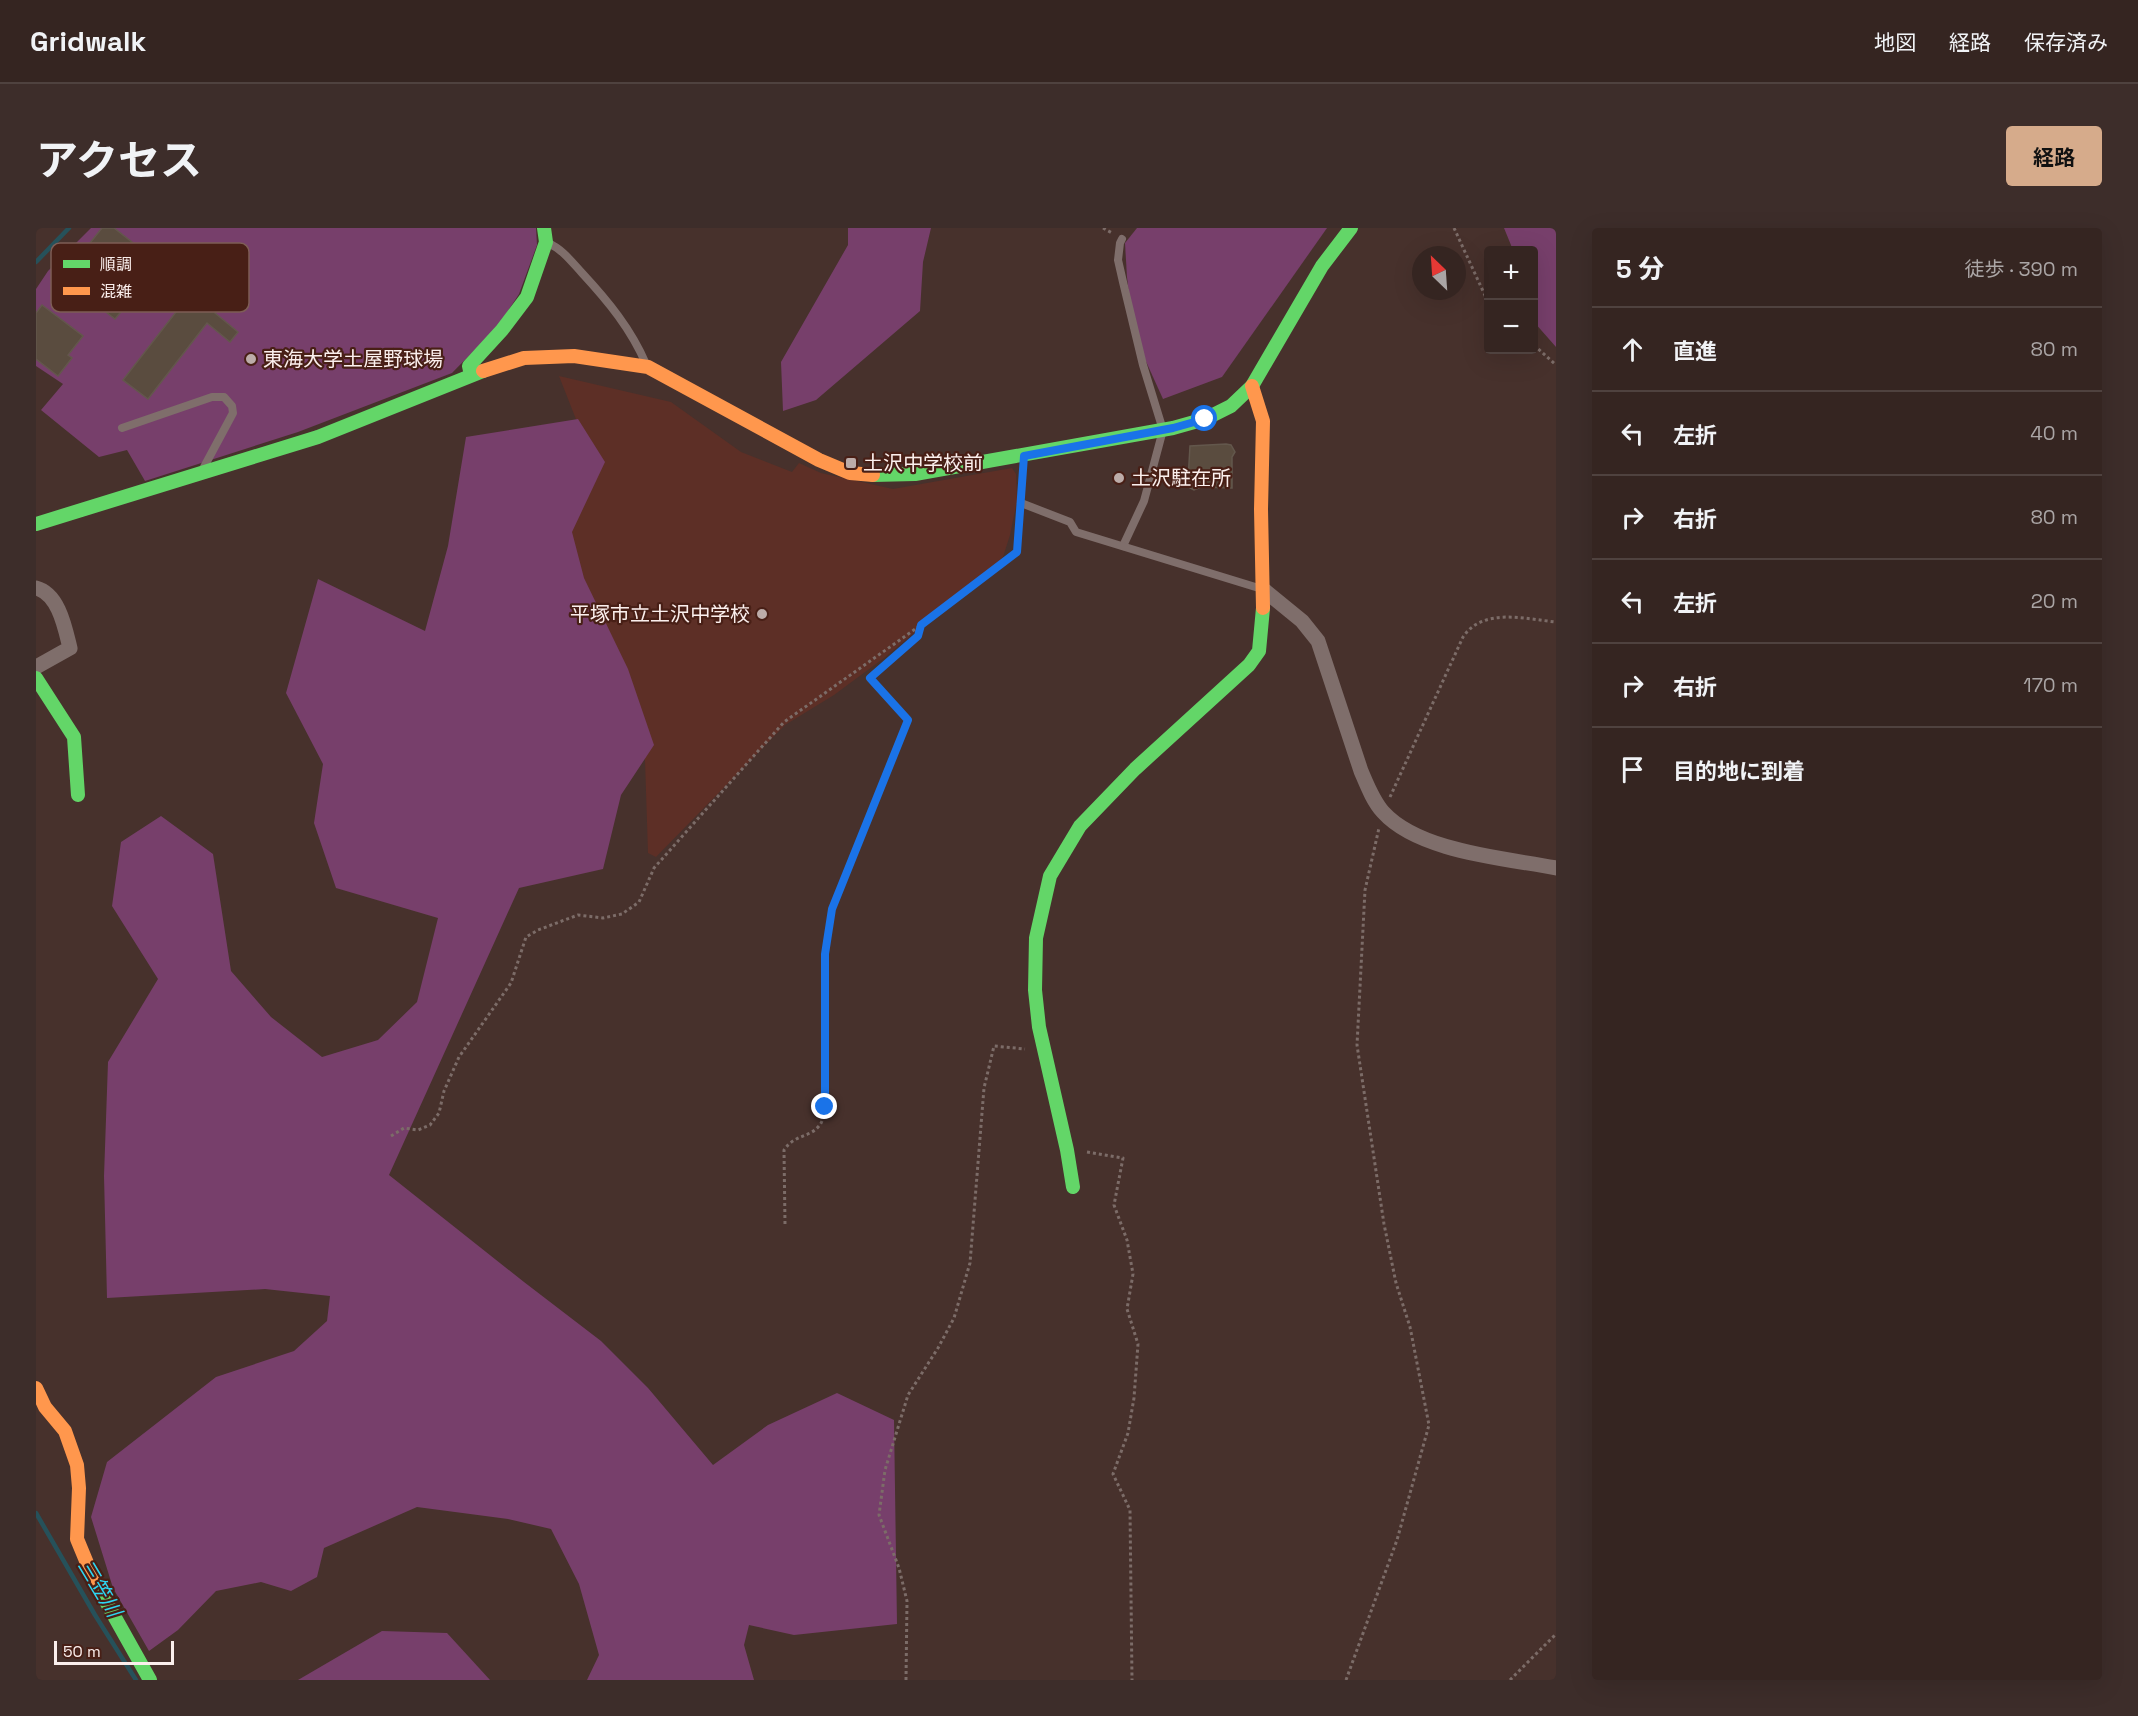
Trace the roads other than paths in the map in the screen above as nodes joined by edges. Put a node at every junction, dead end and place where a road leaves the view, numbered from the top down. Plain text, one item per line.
1 (1351, 228) edge
2 (545, 235) edge
3 (1122, 239) dead end
4 (648, 367) junction
5 (471, 375) junction
6 (1252, 386) junction
7 (122, 428) dead end
8 (1163, 430) junction
9 (200, 473) junction
10 (1021, 503) road end
11 (36, 524) edge
12 (1124, 546) junction
13 (36, 588) edge
14 (1264, 590) junction
15 (36, 667) edge
16 (36, 678) edge
17 (78, 795) dead end
18 (1556, 868) edge
19 (1073, 1187) dead end
20 (36, 1388) edge
21 (150, 1680) edge

1 - 6 street
2 - 4 lane
2 - 5 street
3 - 8 lane
4 - 5 street
4 - 8 street
5 - 9 street
6 - 8 street
6 - 14 street
7 - 9 lane
8 - 12 lane
9 - 11 street
10 - 12 lane
12 - 14 lane
13 - 15 street
14 - 18 street
14 - 19 street
16 - 17 street
20 - 21 street

